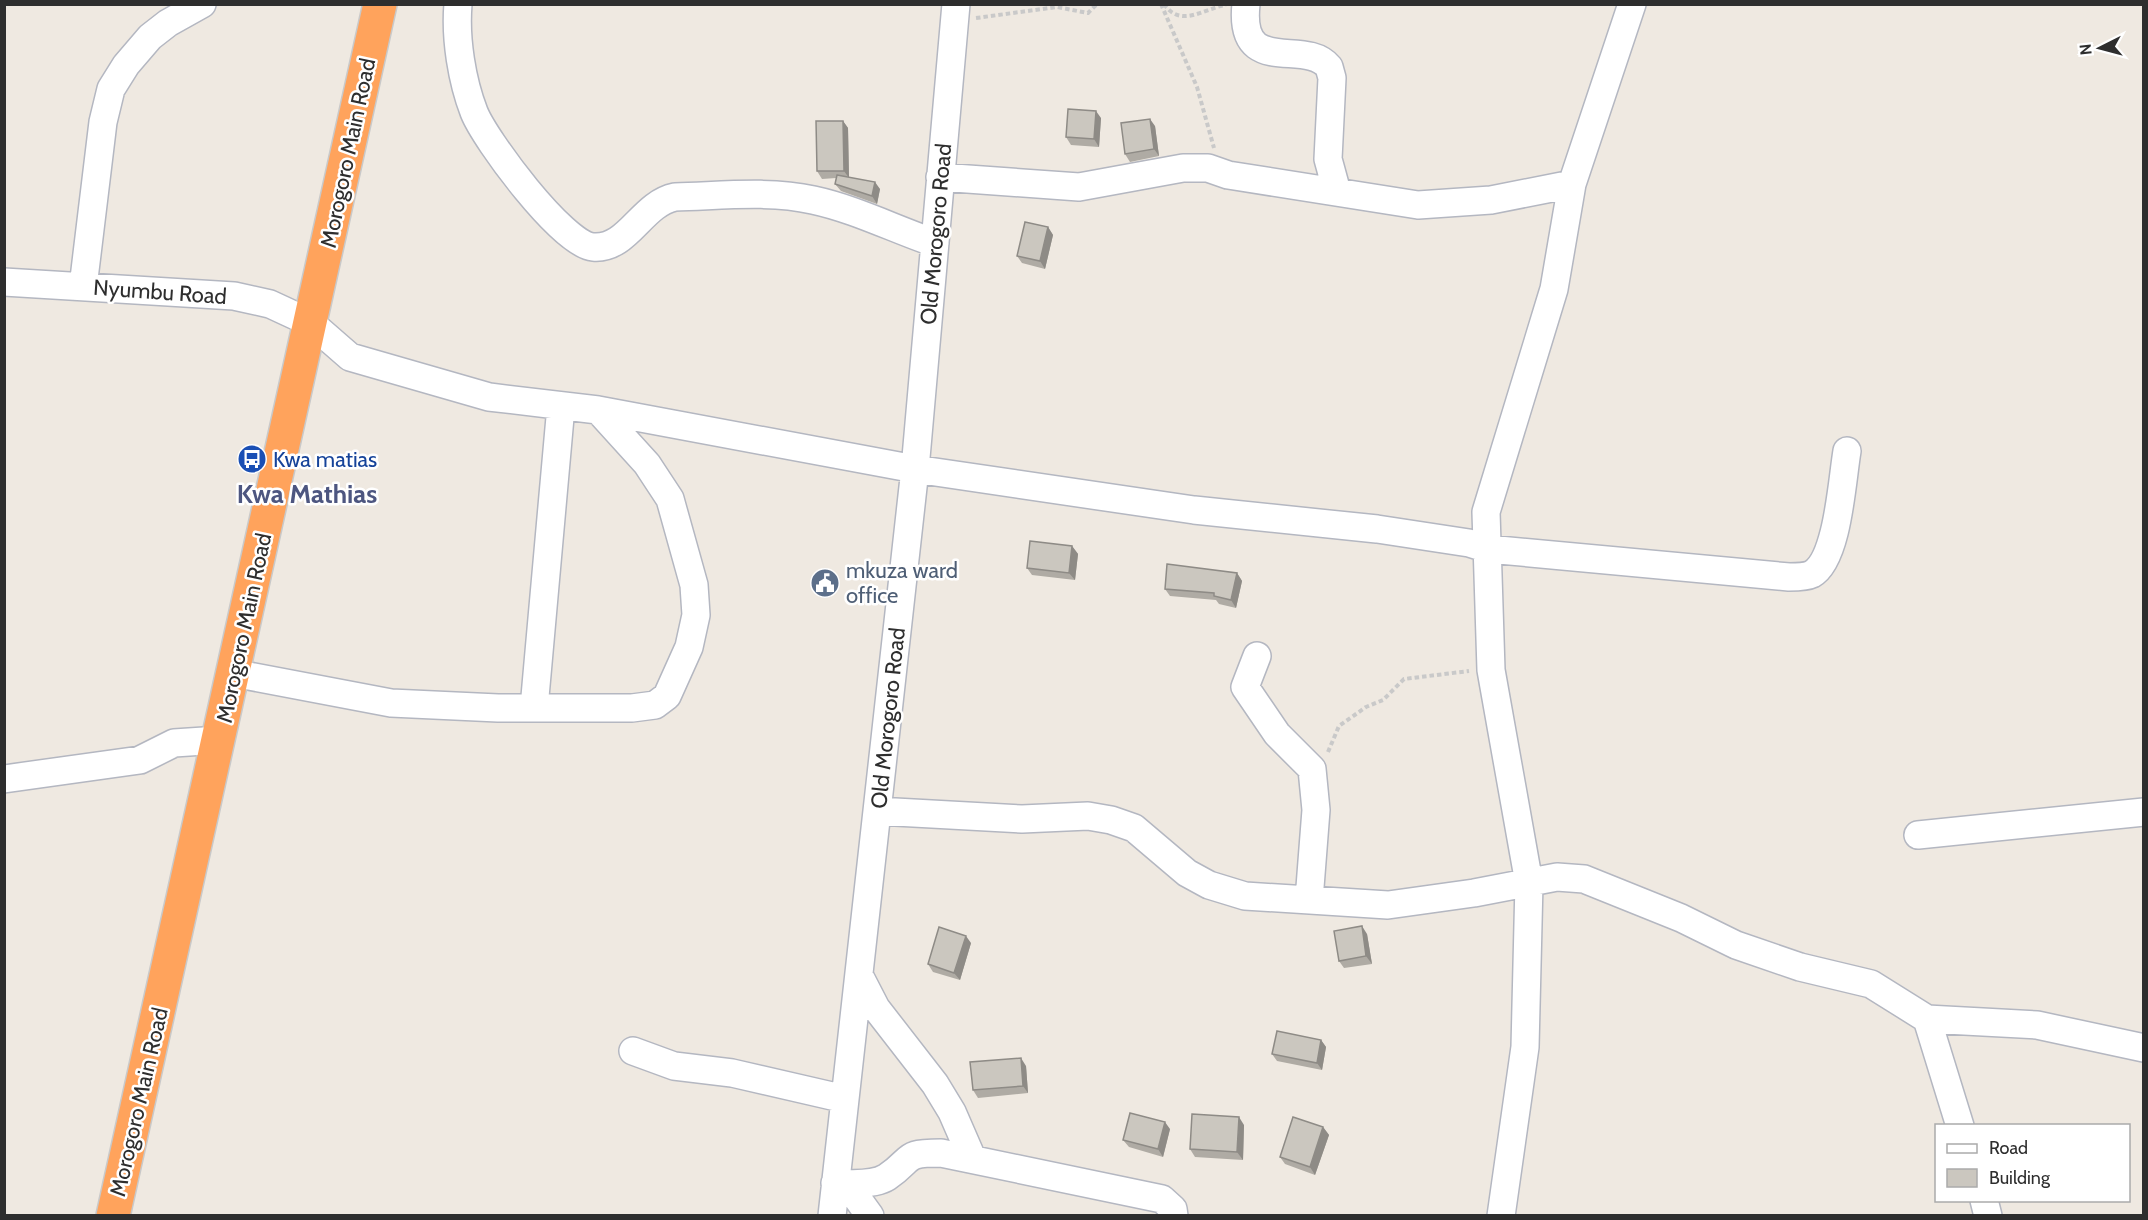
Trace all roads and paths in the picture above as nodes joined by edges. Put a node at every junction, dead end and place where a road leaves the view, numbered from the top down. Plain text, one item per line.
1 (202, 4) edge
2 (380, 4) edge
3 (458, 4) edge
4 (1097, 4) edge
5 (1163, 4) edge
6 (1630, 5) edge
7 (1246, 7) edge
8 (955, 12) edge
9 (1220, 172) junction
10 (940, 177) junction
11 (1572, 184) junction
12 (1337, 192) junction
13 (935, 243) junction
14 (4, 282) edge
15 (83, 287) junction
16 (311, 323) junction
17 (561, 406) junction
18 (598, 410) junction
19 (1847, 451) dead end
20 (915, 469) junction
21 (1478, 546) junction
22 (1257, 656) dead end
23 (1491, 670) junction
24 (233, 673) junction
25 (534, 708) junction
26 (219, 740) junction
27 (8, 777) edge
28 (1316, 790) junction
29 (877, 811) junction
30 (2144, 812) edge
31 (1918, 835) dead end
32 (1529, 883) junction
33 (1309, 900) junction
34 (859, 975) junction
35 (1927, 1019) junction
36 (2144, 1048) edge
37 (633, 1051) dead end
38 (845, 1099) junction
39 (1960, 1124) edge
40 (972, 1158) junction
41 (841, 1184) junction
42 (113, 1215) edge
43 (832, 1215) edge
44 (870, 1215) edge
45 (1174, 1215) edge
46 (1501, 1215) edge

1 - 15 street
2 - 16 highway, Morogoro Main Road
3 - 13 street
4 - 8 path
5 - 7 path
5 - 9 path
6 - 11 street
7 - 12 street
8 - 10 street, Old Morogoro Road
9 - 10 street
9 - 12 street
10 - 13 street, Old Morogoro Road
11 - 12 street
11 - 21 street
13 - 20 street, Old Morogoro Road
14 - 15 street, Nyumbu Road
15 - 16 street, Nyumbu Road
16 - 17 street, Nyumbu Road
16 - 24 highway, Morogoro Main Road
17 - 18 street, Nyumbu Road
17 - 25 street
18 - 20 street, Nyumbu Road
18 - 25 street
19 - 21 street, Nyumbu Road
20 - 21 street, Nyumbu Road
20 - 29 street, Old Morogoro Road
21 - 23 street
22 - 28 street
23 - 28 path
23 - 32 street
24 - 25 street
24 - 26 highway, Morogoro Main Road
26 - 27 street
26 - 42 highway, Morogoro Main Road
28 - 33 street
29 - 33 street
29 - 34 street, Old Morogoro Road
30 - 31 street
32 - 33 street
32 - 35 street
32 - 46 street
34 - 38 street, Old Morogoro Road
34 - 40 street
35 - 36 street
35 - 39 street
37 - 38 street
38 - 41 street, Old Morogoro Road
40 - 41 street
40 - 45 street
41 - 43 street, Old Morogoro Road
41 - 44 street

